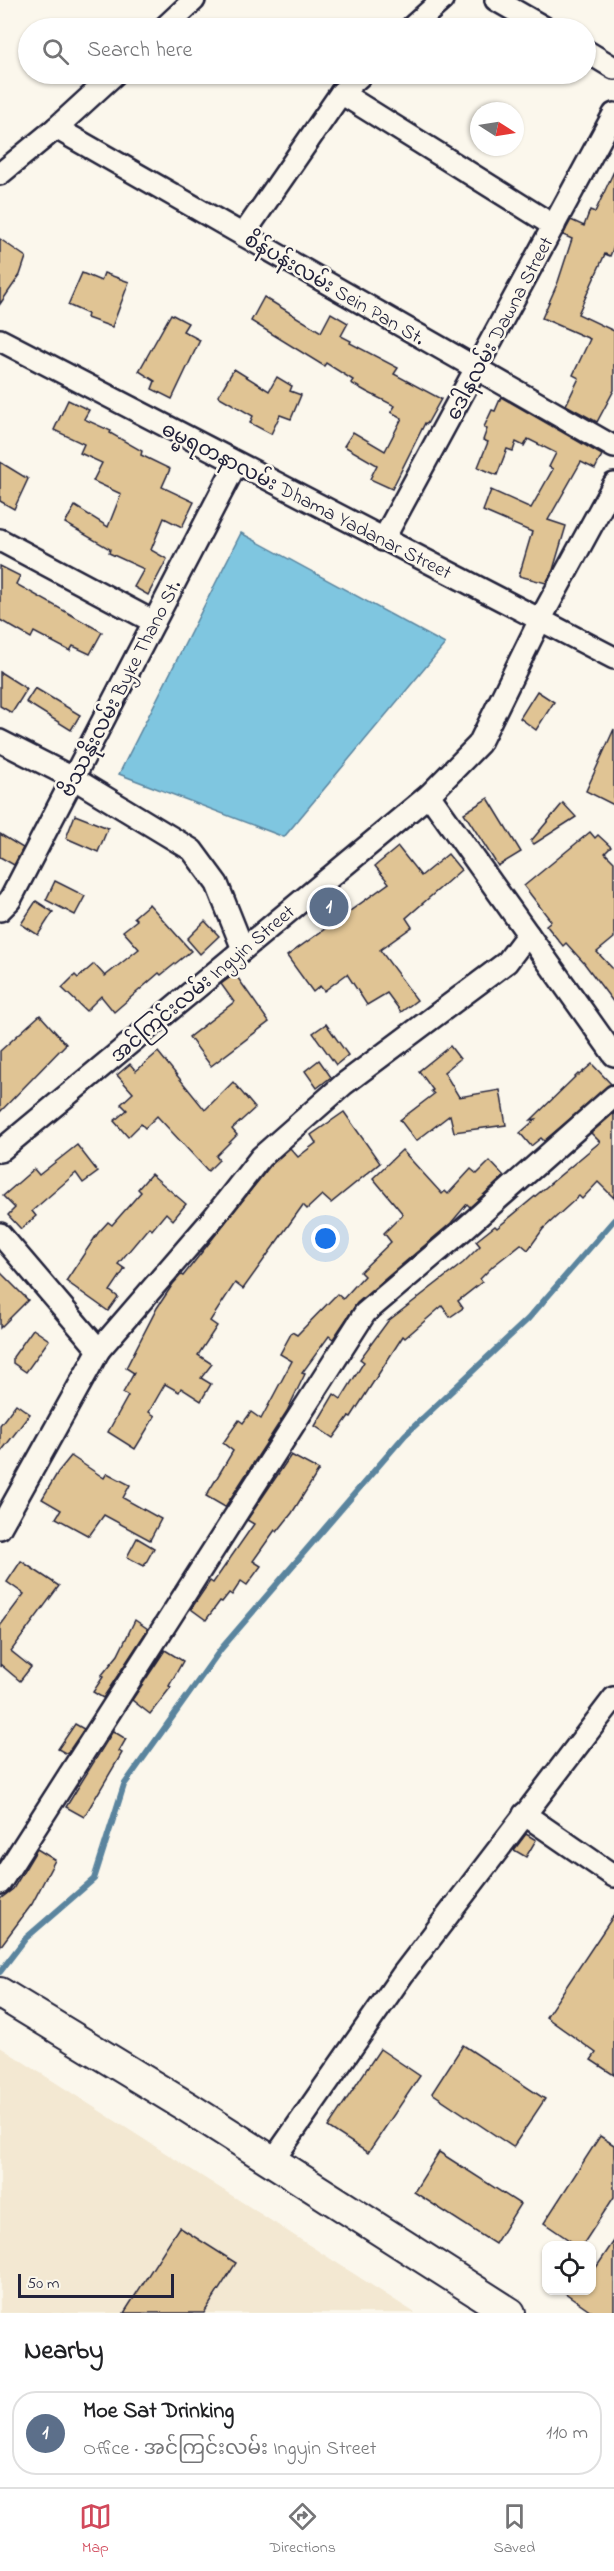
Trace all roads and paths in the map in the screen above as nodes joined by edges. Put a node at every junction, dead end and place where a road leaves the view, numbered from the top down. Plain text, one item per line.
1 (194, 0) edge
2 (442, 0) edge
3 (496, 0) edge
4 (175, 18) edge
5 (422, 18) edge
6 (528, 18) edge
7 (596, 57) edge
8 (614, 68) edge
9 (104, 84) edge
10 (351, 84) edge
11 (341, 93) junction
12 (614, 114) edge
13 (56, 128) junction
14 (0, 174) edge
15 (554, 226) junction
16 (243, 235) junction
17 (0, 340) edge
18 (477, 369) junction
19 (614, 447) edge
20 (236, 464) junction
21 (614, 484) edge
22 (0, 540) edge
23 (383, 540) junction
24 (540, 620) junction
25 (154, 622) junction
26 (614, 658) edge
27 (0, 741) edge
28 (73, 778) junction
29 (429, 795) junction
30 (0, 910) edge
31 (528, 934) junction
32 (243, 949) junction
33 (614, 1055) edge
34 (614, 1096) edge
35 (0, 1151) edge
36 (0, 1234) edge
37 (99, 1350) junction
38 (0, 1528) edge
39 (614, 1698) edge
40 (524, 1814) junction
41 (614, 1876) edge
42 (0, 1883) edge
43 (1, 1994) edge
44 (272, 2162) junction
45 (510, 2313) edge

1 - 4 street
2 - 5 street
3 - 6 street
7 - 8 street
9 - 13 street
10 - 11 street
11 - 15 street
11 - 16 street
12 - 15 street, ဒေါနလမ်း Dawna Street
13 - 14 street
13 - 16 street, စိန်ပန်းလမ်း Sein Pan St.
15 - 18 street, ဒေါနလမ်း Dawna Street
16 - 18 street, စိန်ပန်းလမ်း Sein Pan St.
17 - 20 street, ဓမ္မရတနာလမ်း Dhama Yadanar Street
18 - 19 street, စိန်ပန်းလမ်း Sein Pan St.
18 - 23 street, ဒေါနလမ်း Dawna Street
20 - 23 street, ဓမ္မရတနာလမ်း Dhama Yadanar Street
20 - 25 street, ဗိဿနိုးလမ်း Byke Thano St.
21 - 24 street, အင်ကြင်းလမ်း Ingyin Street
22 - 25 street
23 - 24 street, ဓမ္မရတနာလမ်း Dhama Yadanar Street
24 - 26 street, ဓမ္မရတနာလမ်း Dhama Yadanar Street
24 - 29 street, အင်ကြင်းလမ်း Ingyin Street
25 - 28 street, ဗိဿနိုးလမ်း Byke Thano St.
27 - 28 street
28 - 30 street, ဗိဿနိုးလမ်း Byke Thano St.
28 - 32 street
29 - 31 street
29 - 32 street, အင်ကြင်းလမ်း Ingyin Street
31 - 33 street
31 - 37 street
32 - 35 street, အင်ကြင်းလမ်း Ingyin Street
34 - 42 street
36 - 37 street
37 - 38 street
39 - 40 street
40 - 41 street
40 - 44 street
43 - 44 street
44 - 45 street

